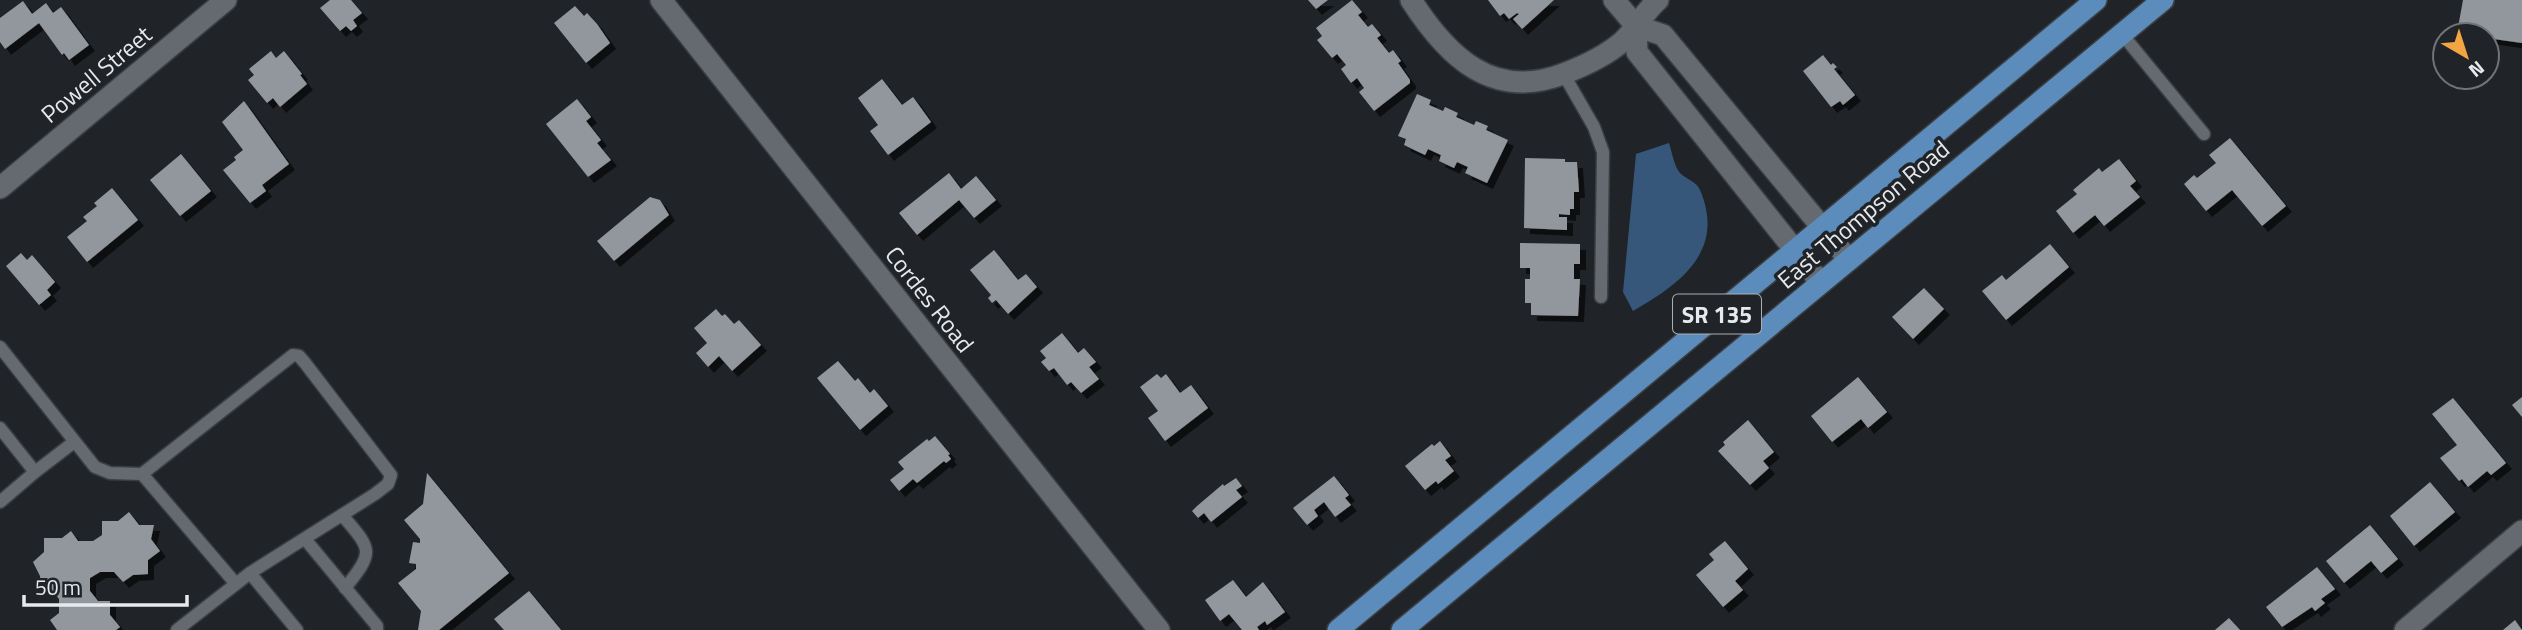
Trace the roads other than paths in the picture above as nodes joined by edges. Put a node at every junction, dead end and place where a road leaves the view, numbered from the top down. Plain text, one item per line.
1 (226, 0) edge
2 (661, 0) edge
3 (1411, 0) edge
4 (1614, 0) edge
5 (1658, 0) edge
6 (2096, 0) edge
7 (2163, 0) edge
8 (1636, 26) junction
9 (2122, 34) junction
10 (1563, 74) junction
11 (2204, 134) dead end
12 (0, 188) edge
13 (1821, 228) junction
14 (1795, 250) junction
15 (1849, 260) junction
16 (1821, 283) junction
17 (1601, 297) dead end
18 (0, 347) edge
19 (0, 428) edge
20 (74, 442) junction
21 (35, 472) junction
22 (142, 474) junction
23 (0, 502) edge
24 (342, 515) junction
25 (2522, 531) edge
26 (305, 539) junction
27 (250, 573) junction
28 (236, 584) junction
29 (345, 588) junction
30 (177, 630) edge
31 (297, 630) edge
32 (377, 630) edge
33 (1159, 630) edge
34 (1338, 630) edge
35 (1402, 630) edge
36 (2405, 630) edge

1 - 12 street, Powell Street
2 - 33 street, Cordes Road
3 - 10 street
4 - 8 street
5 - 8 street
6 - 13 main road, East Thompson Road / SR 135
7 - 9 main road, East Thompson Road / SR 135
8 - 10 street
8 - 13 street
8 - 14 street
9 - 11 lane
9 - 15 main road, East Thompson Road / SR 135
10 - 17 lane
13 - 14 main road, East Thompson Road / SR 135
13 - 15 street
14 - 16 street
14 - 34 main road, East Thompson Road / SR 135
15 - 16 main road, East Thompson Road / SR 135
16 - 35 main road, East Thompson Road / SR 135
18 - 20 lane
19 - 21 lane
20 - 21 lane
20 - 22 lane
21 - 23 lane
22 - 24 lane
22 - 28 lane
24 - 26 lane
24 - 29 lane
25 - 36 street
26 - 27 lane
26 - 29 lane
27 - 28 lane
27 - 31 lane
28 - 30 lane
29 - 32 lane

